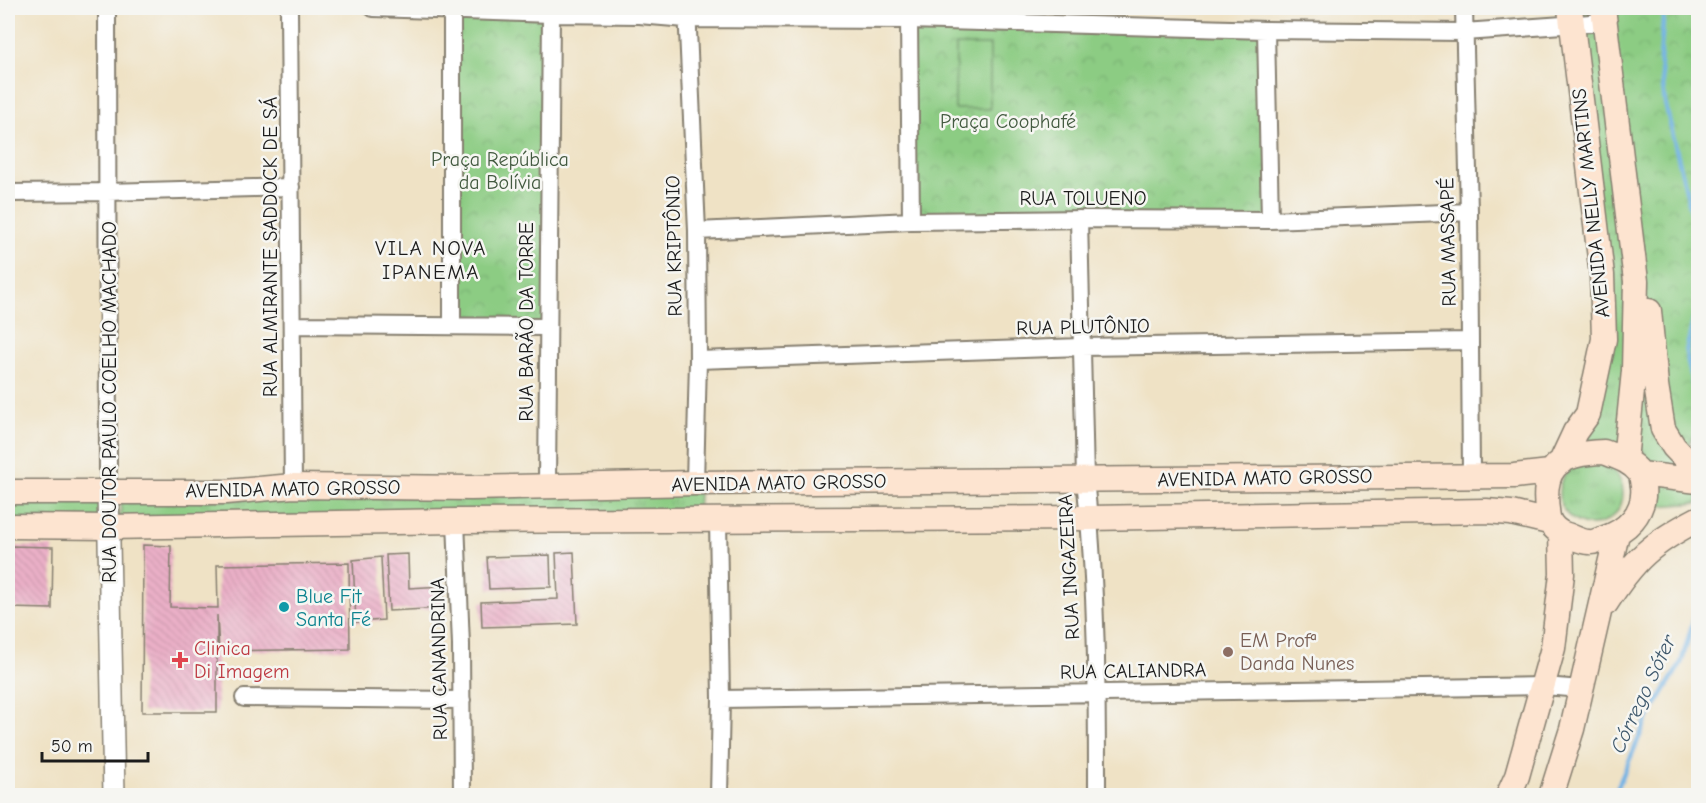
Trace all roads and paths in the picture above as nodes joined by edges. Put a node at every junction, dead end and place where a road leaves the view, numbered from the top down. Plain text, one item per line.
1 (107, 8) edge
2 (289, 8) edge
3 (373, 8) edge
4 (1464, 8) edge
5 (452, 11) junction
6 (686, 13) edge
7 (551, 14) junction
8 (1604, 15) edge
9 (1079, 16) edge
10 (1571, 16) edge
11 (909, 20) junction
12 (1266, 30) junction
13 (1464, 32) junction
14 (291, 187) junction
15 (107, 192) junction
16 (8, 193) edge
17 (1469, 212) junction
18 (1079, 219) junction
19 (1270, 220) junction
20 (911, 221) junction
21 (697, 231) junction
22 (1636, 281) junction
23 (292, 325) junction
24 (452, 326) junction
25 (547, 327) junction
26 (1470, 341) junction
27 (1081, 347) junction
28 (698, 360) junction
29 (1555, 467) junction
30 (1633, 467) junction
31 (1698, 472) edge
32 (1471, 476) junction
33 (1085, 480) junction
34 (1698, 481) edge
35 (695, 483) junction
36 (547, 485) junction
37 (293, 486) junction
38 (471, 488) junction
39 (108, 491) junction
40 (8, 492) edge
41 (1090, 518) junction
42 (1635, 518) junction
43 (1698, 518) edge
44 (718, 520) junction
45 (456, 521) junction
46 (671, 521) junction
47 (8, 526) edge
48 (109, 527) junction
49 (1555, 528) junction
50 (1617, 534) junction
51 (1599, 612) junction
52 (1544, 686) junction
53 (1582, 689) junction
54 (1097, 692) junction
55 (244, 698) dead end
56 (721, 699) junction
57 (462, 700) junction
58 (114, 795) edge
59 (462, 795) edge
60 (719, 795) edge
61 (1098, 795) edge
62 (1508, 795) edge
63 (1551, 795) edge

1 - 15 street, RUA DOUTOR PAULO COELHO MACHADO
2 - 14 street, RUA ALMIRANTE SADDOCK DE SÁ
3 - 5 street
4 - 13 street, RUA MASSAPÉ
5 - 7 street
5 - 24 street
6 - 7 street
6 - 11 street
6 - 21 street, RUA KRIPTÔNIO
7 - 25 street, RUA BARÃO DA TORRE
8 - 10 street
8 - 22 main road, AVENIDA NELLY MARTINS
9 - 11 street
9 - 12 street
10 - 13 street
10 - 29 main road, AVENIDA NELLY MARTINS
11 - 20 street
12 - 13 street
12 - 19 street
13 - 17 street, RUA MASSAPÉ
14 - 15 street
14 - 23 street, RUA ALMIRANTE SADDOCK DE SÁ
15 - 16 street
15 - 39 street, RUA DOUTOR PAULO COELHO MACHADO
17 - 19 street, RUA TOLUENO
17 - 26 street, RUA MASSAPÉ
18 - 19 street, RUA TOLUENO
18 - 20 street, RUA TOLUENO
18 - 27 street, RUA INGAZEIRA
20 - 21 street, RUA TOLUENO
21 - 28 street, RUA KRIPTÔNIO
22 - 30 main road, AVENIDA NELLY MARTINS
22 - 31 main road
23 - 24 street
23 - 37 street, RUA ALMIRANTE SADDOCK DE SÁ
24 - 25 street
25 - 36 street, RUA BARÃO DA TORRE
26 - 27 street, RUA PLUTÔNIO
26 - 32 street, RUA MASSAPÉ
27 - 28 street, RUA PLUTÔNIO
27 - 33 street, RUA INGAZEIRA
28 - 35 street, RUA KRIPTÔNIO
29 - 30 main road
29 - 32 main road, AVENIDA MATO GROSSO
29 - 49 main road
30 - 34 main road
30 - 42 main road
32 - 33 main road, AVENIDA MATO GROSSO
33 - 35 main road, AVENIDA MATO GROSSO
33 - 41 street, RUA INGAZEIRA
35 - 36 main road, AVENIDA MATO GROSSO
35 - 46 main road
36 - 38 main road, AVENIDA MATO GROSSO
37 - 38 main road, AVENIDA MATO GROSSO
37 - 39 main road, AVENIDA MATO GROSSO
38 - 45 main road
39 - 40 main road, AVENIDA MATO GROSSO
39 - 48 street, RUA DOUTOR PAULO COELHO MACHADO
41 - 44 main road, AVENIDA MATO GROSSO
41 - 49 main road, AVENIDA MATO GROSSO
41 - 54 street, RUA INGAZEIRA
42 - 43 main road
42 - 50 main road
43 - 51 main road
44 - 46 main road, AVENIDA MATO GROSSO
44 - 56 street
45 - 46 main road, AVENIDA MATO GROSSO
45 - 48 main road, AVENIDA MATO GROSSO
45 - 57 street, RUA CANANDRINA
47 - 48 main road, AVENIDA MATO GROSSO
48 - 58 street, RUA DOUTOR PAULO COELHO MACHADO
49 - 50 main road
49 - 52 main road
50 - 51 main road
51 - 53 main road
52 - 53 street, RUA CALIANDRA
52 - 54 street, RUA CALIANDRA
52 - 62 main road
53 - 63 main road
54 - 56 street, RUA CALIANDRA
54 - 61 street, RUA INGAZEIRA
55 - 57 street
56 - 60 street
57 - 59 street, RUA CANANDRINA

